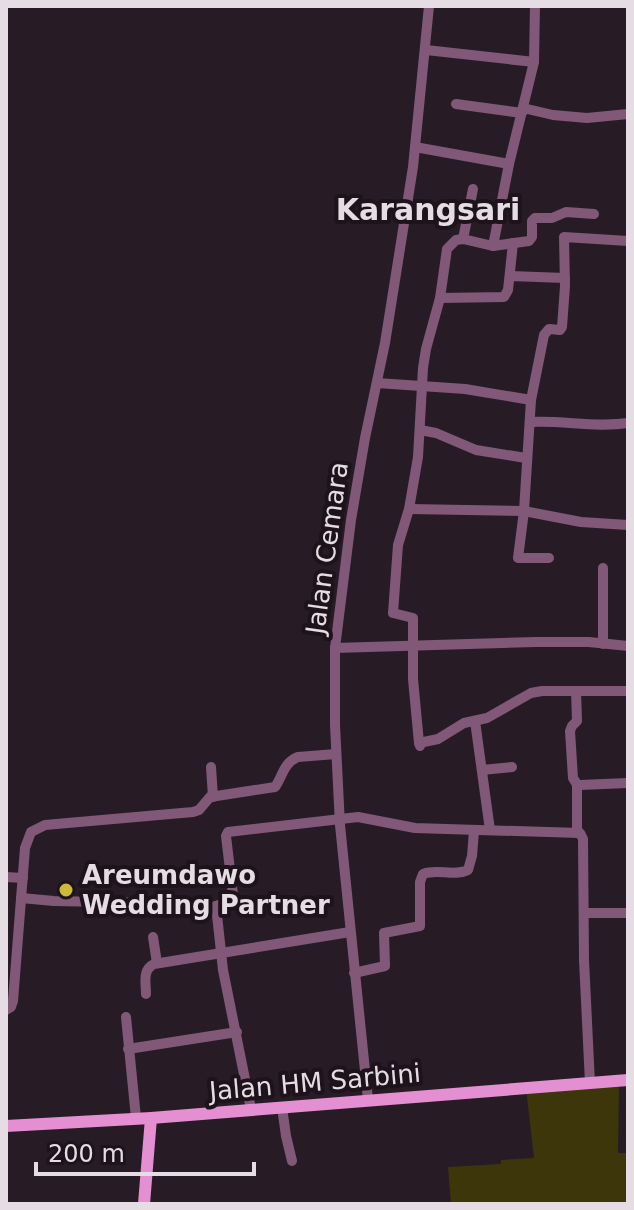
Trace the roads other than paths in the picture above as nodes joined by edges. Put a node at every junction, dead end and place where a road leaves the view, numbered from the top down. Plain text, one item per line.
1 (429, 6) edge
2 (535, 6) edge
3 (426, 50) junction
4 (534, 62) junction
5 (456, 104) dead end
6 (522, 111) junction
7 (628, 114) edge
8 (415, 147) junction
9 (509, 164) junction
10 (473, 189) dead end
11 (594, 214) dead end
12 (463, 239) junction
13 (628, 241) edge
14 (513, 243) junction
15 (493, 246) junction
16 (510, 276) junction
17 (565, 278) junction
18 (440, 298) junction
19 (377, 383) junction
20 (422, 385) junction
21 (531, 400) junction
22 (530, 422) junction
23 (628, 423) edge
24 (420, 430) junction
25 (526, 458) junction
26 (409, 509) junction
27 (524, 511) junction
28 (628, 525) edge
29 (549, 558) dead end
30 (603, 568) dead end
31 (603, 644) junction
32 (413, 646) junction
33 (628, 646) edge
34 (335, 648) junction
35 (576, 691) junction
36 (628, 691) edge
37 (475, 721) junction
38 (336, 754) junction
39 (211, 767) dead end
40 (512, 767) dead end
41 (482, 770) junction
42 (628, 783) edge
43 (578, 786) junction
44 (213, 797) junction
45 (339, 818) junction
46 (490, 830) junction
47 (474, 831) junction
48 (577, 833) junction
49 (6, 877) edge
50 (23, 878) junction
51 (21, 898) junction
52 (216, 906) junction
53 (584, 913) junction
54 (628, 913) edge
55 (350, 932) junction
56 (153, 937) dead end
57 (221, 954) junction
58 (157, 963) junction
59 (354, 973) junction
60 (146, 994) dead end
61 (6, 1010) edge
62 (126, 1017) dead end
63 (237, 1032) junction
64 (128, 1049) junction
65 (628, 1080) edge
66 (590, 1083) junction
67 (368, 1100) junction
68 (282, 1107) junction
69 (251, 1109) junction
70 (136, 1118) junction
71 (151, 1118) junction
72 (6, 1126) edge
73 (292, 1161) dead end
74 (144, 1204) edge

1 - 3 street, Jalan Cemara
2 - 4 street
3 - 4 street
3 - 8 street, Jalan Cemara
4 - 6 street
5 - 6 street
6 - 7 street
6 - 9 street
8 - 9 street
8 - 19 street, Jalan Cemara
9 - 15 street
10 - 12 street
11 - 14 street
12 - 15 street
12 - 18 street
13 - 17 street
14 - 15 street
14 - 16 street
16 - 17 street
16 - 18 street
17 - 21 street
18 - 20 street
19 - 20 street
19 - 34 street, Jalan Cemara
20 - 21 street
20 - 24 street
21 - 22 street
22 - 23 street
22 - 25 street
24 - 25 street
24 - 26 street
25 - 27 street
26 - 27 street
26 - 32 street
27 - 28 street
27 - 29 street
30 - 31 street
31 - 32 street
31 - 33 street
32 - 34 street
32 - 37 street
34 - 38 street, Jalan Cemara
35 - 36 street
35 - 37 street
35 - 43 street
37 - 41 street
38 - 44 street
38 - 45 street, Jalan Cemara
39 - 44 street
40 - 41 street
41 - 46 street
42 - 43 street
43 - 48 street
44 - 50 street
45 - 47 street
45 - 52 street
45 - 55 street, Jalan Cemara
46 - 47 street
46 - 48 street
47 - 59 street
48 - 53 street
49 - 50 street
50 - 51 street
51 - 52 street
51 - 61 street
52 - 57 street
53 - 54 street
53 - 66 street
55 - 57 street
55 - 59 street, Jalan Cemara
56 - 58 street
57 - 58 street
57 - 63 street
58 - 60 street
59 - 67 street, Jalan Cemara
62 - 64 street
63 - 64 street
63 - 69 street
64 - 70 street
65 - 66 main road, Jalan HM Sarbini
66 - 67 main road, Jalan HM Sarbini
67 - 68 main road, Jalan HM Sarbini
68 - 69 main road, Jalan HM Sarbini
68 - 73 street
69 - 71 main road, Jalan HM Sarbini
70 - 71 main road, Jalan HM Sarbini
70 - 72 main road, Jalan HM Sarbini
71 - 74 main road

